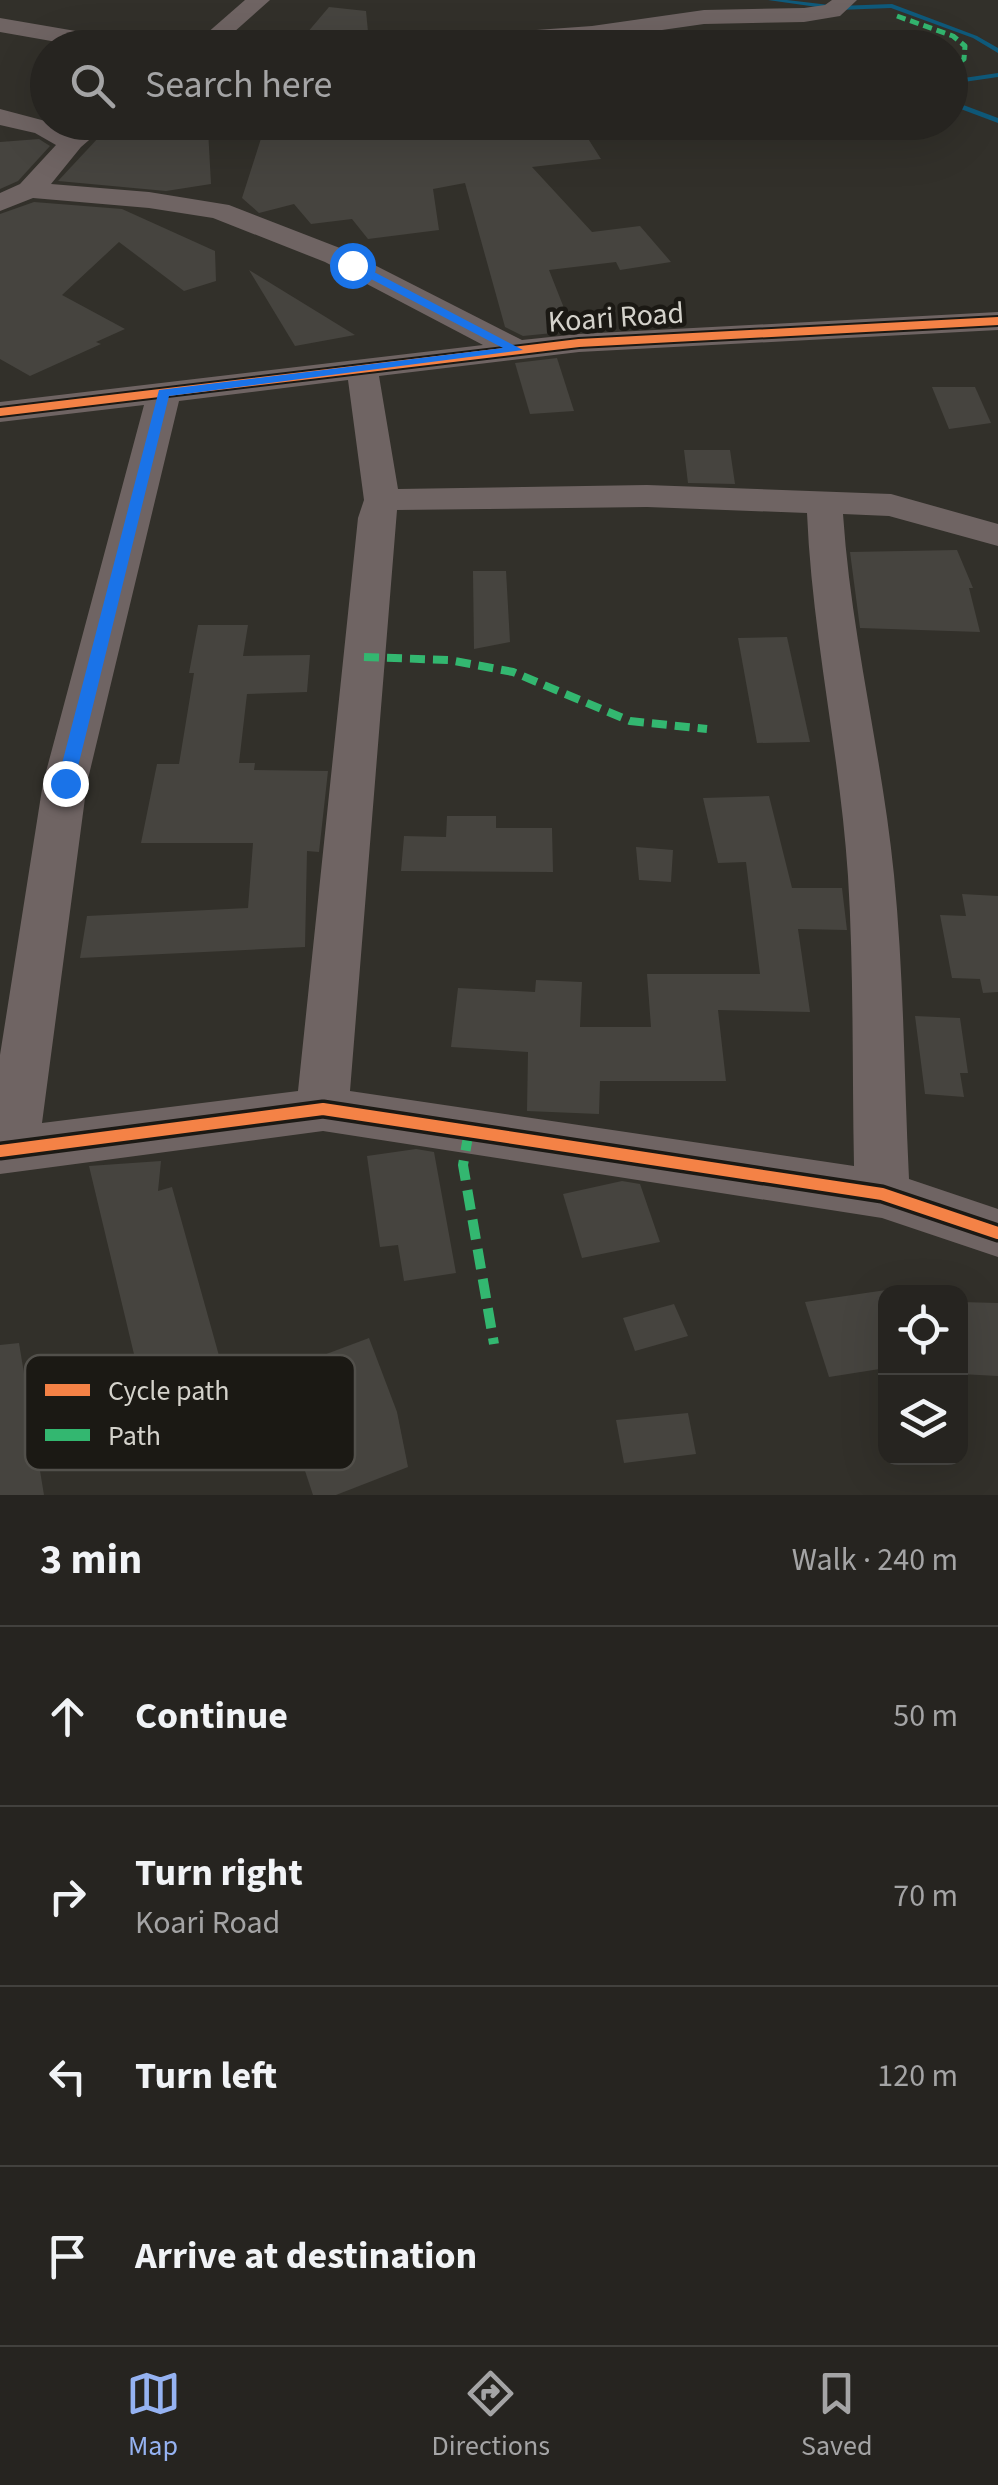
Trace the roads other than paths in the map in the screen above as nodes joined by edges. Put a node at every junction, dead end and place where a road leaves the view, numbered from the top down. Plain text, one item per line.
1 (259, 0) edge
2 (846, 0) edge
3 (0, 25) edge
4 (30, 30) edge
5 (223, 30) edge
6 (607, 30) edge
7 (0, 117) edge
8 (30, 124) edge
9 (67, 140) edge
10 (74, 140) edge
11 (71, 142) junction
12 (30, 190) junction
13 (0, 203) edge
14 (998, 321) edge
15 (516, 350) junction
16 (362, 368) junction
17 (164, 392) junction
18 (0, 412) edge
19 (382, 500) junction
20 (824, 502) junction
21 (998, 535) edge
22 (323, 1109) junction
23 (6, 1149) edge
24 (882, 1194) junction
25 (998, 1232) edge

1 - 5 street
2 - 6 street
3 - 4 street
7 - 8 street
9 - 11 street
10 - 11 street
11 - 12 street
12 - 13 street
12 - 15 street
14 - 15 street, Koari Road
15 - 16 street, Koari Road
16 - 17 street, Koari Road
16 - 19 street
17 - 18 street, Koari Road
17 - 23 street
19 - 20 street
19 - 22 street
20 - 21 street
20 - 24 street
22 - 23 street
22 - 24 street
24 - 25 street

